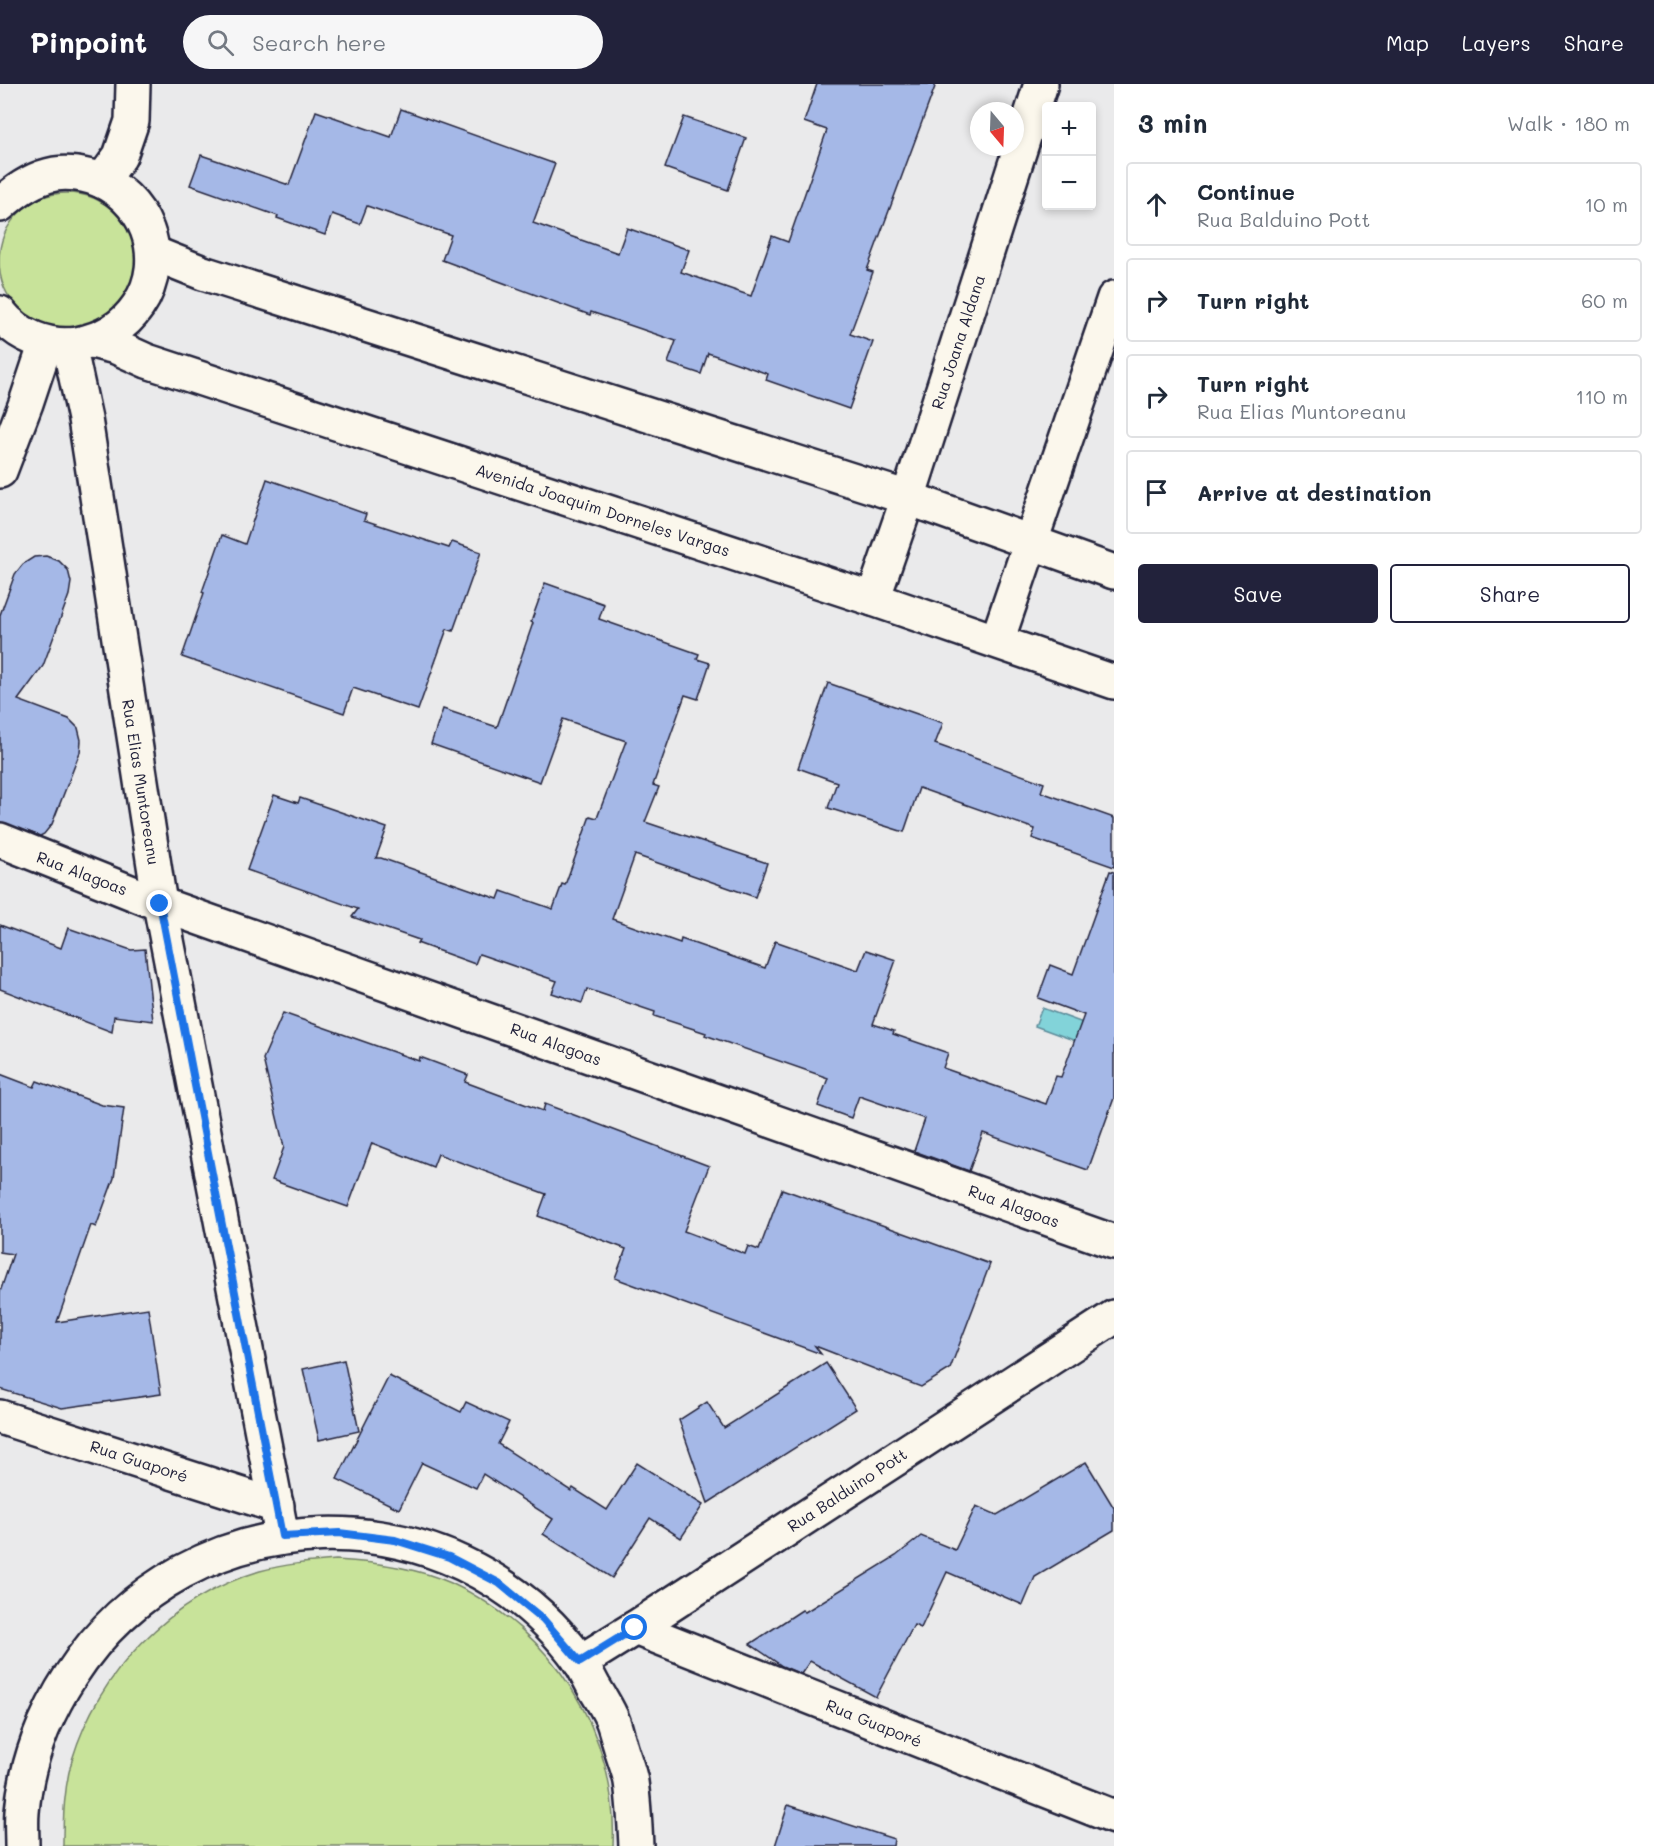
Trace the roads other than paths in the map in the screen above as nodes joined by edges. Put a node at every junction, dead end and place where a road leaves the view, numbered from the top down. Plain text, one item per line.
1 (133, 84) edge
2 (1041, 84) edge
3 (102, 181) junction
4 (0, 205) edge
5 (153, 253) junction
6 (1114, 298) edge
7 (0, 313) edge
8 (69, 343) junction
9 (0, 471) edge
10 (908, 498) junction
11 (1031, 542) junction
12 (1114, 572) edge
13 (873, 598) junction
14 (997, 641) junction
15 (1114, 682) edge
16 (0, 840) edge
17 (160, 904) junction
18 (1114, 1242) edge
19 (1114, 1317) edge
20 (0, 1417) edge
21 (280, 1521) junction
22 (635, 1628) junction
23 (580, 1662) junction
24 (1114, 1817) edge
25 (22, 1846) edge
26 (636, 1846) edge

1 - 3 street
2 - 10 street, Rua Joana Aldana
3 - 4 street
3 - 5 street
5 - 8 street
5 - 10 street
6 - 11 street
7 - 8 street, Avenida Joaquim Dorneles Vargas
8 - 9 street
8 - 13 street, Avenida Joaquim Dorneles Vargas
8 - 17 street, Rua Elias Muntoreanu
10 - 11 street
10 - 13 street, Rua Joana Aldana
11 - 12 street
11 - 14 street
13 - 14 street, Avenida Joaquim Dorneles Vargas
14 - 15 street, Avenida Joaquim Dorneles Vargas
16 - 17 street, Rua Alagoas
17 - 18 street, Rua Alagoas
17 - 21 street, Rua Elias Muntoreanu
19 - 22 street, Rua Balduino Pott
20 - 21 street, Rua Guaporé
21 - 23 street
21 - 25 street
22 - 23 street, Rua Balduino Pott
22 - 24 street, Rua Guaporé
23 - 26 street

